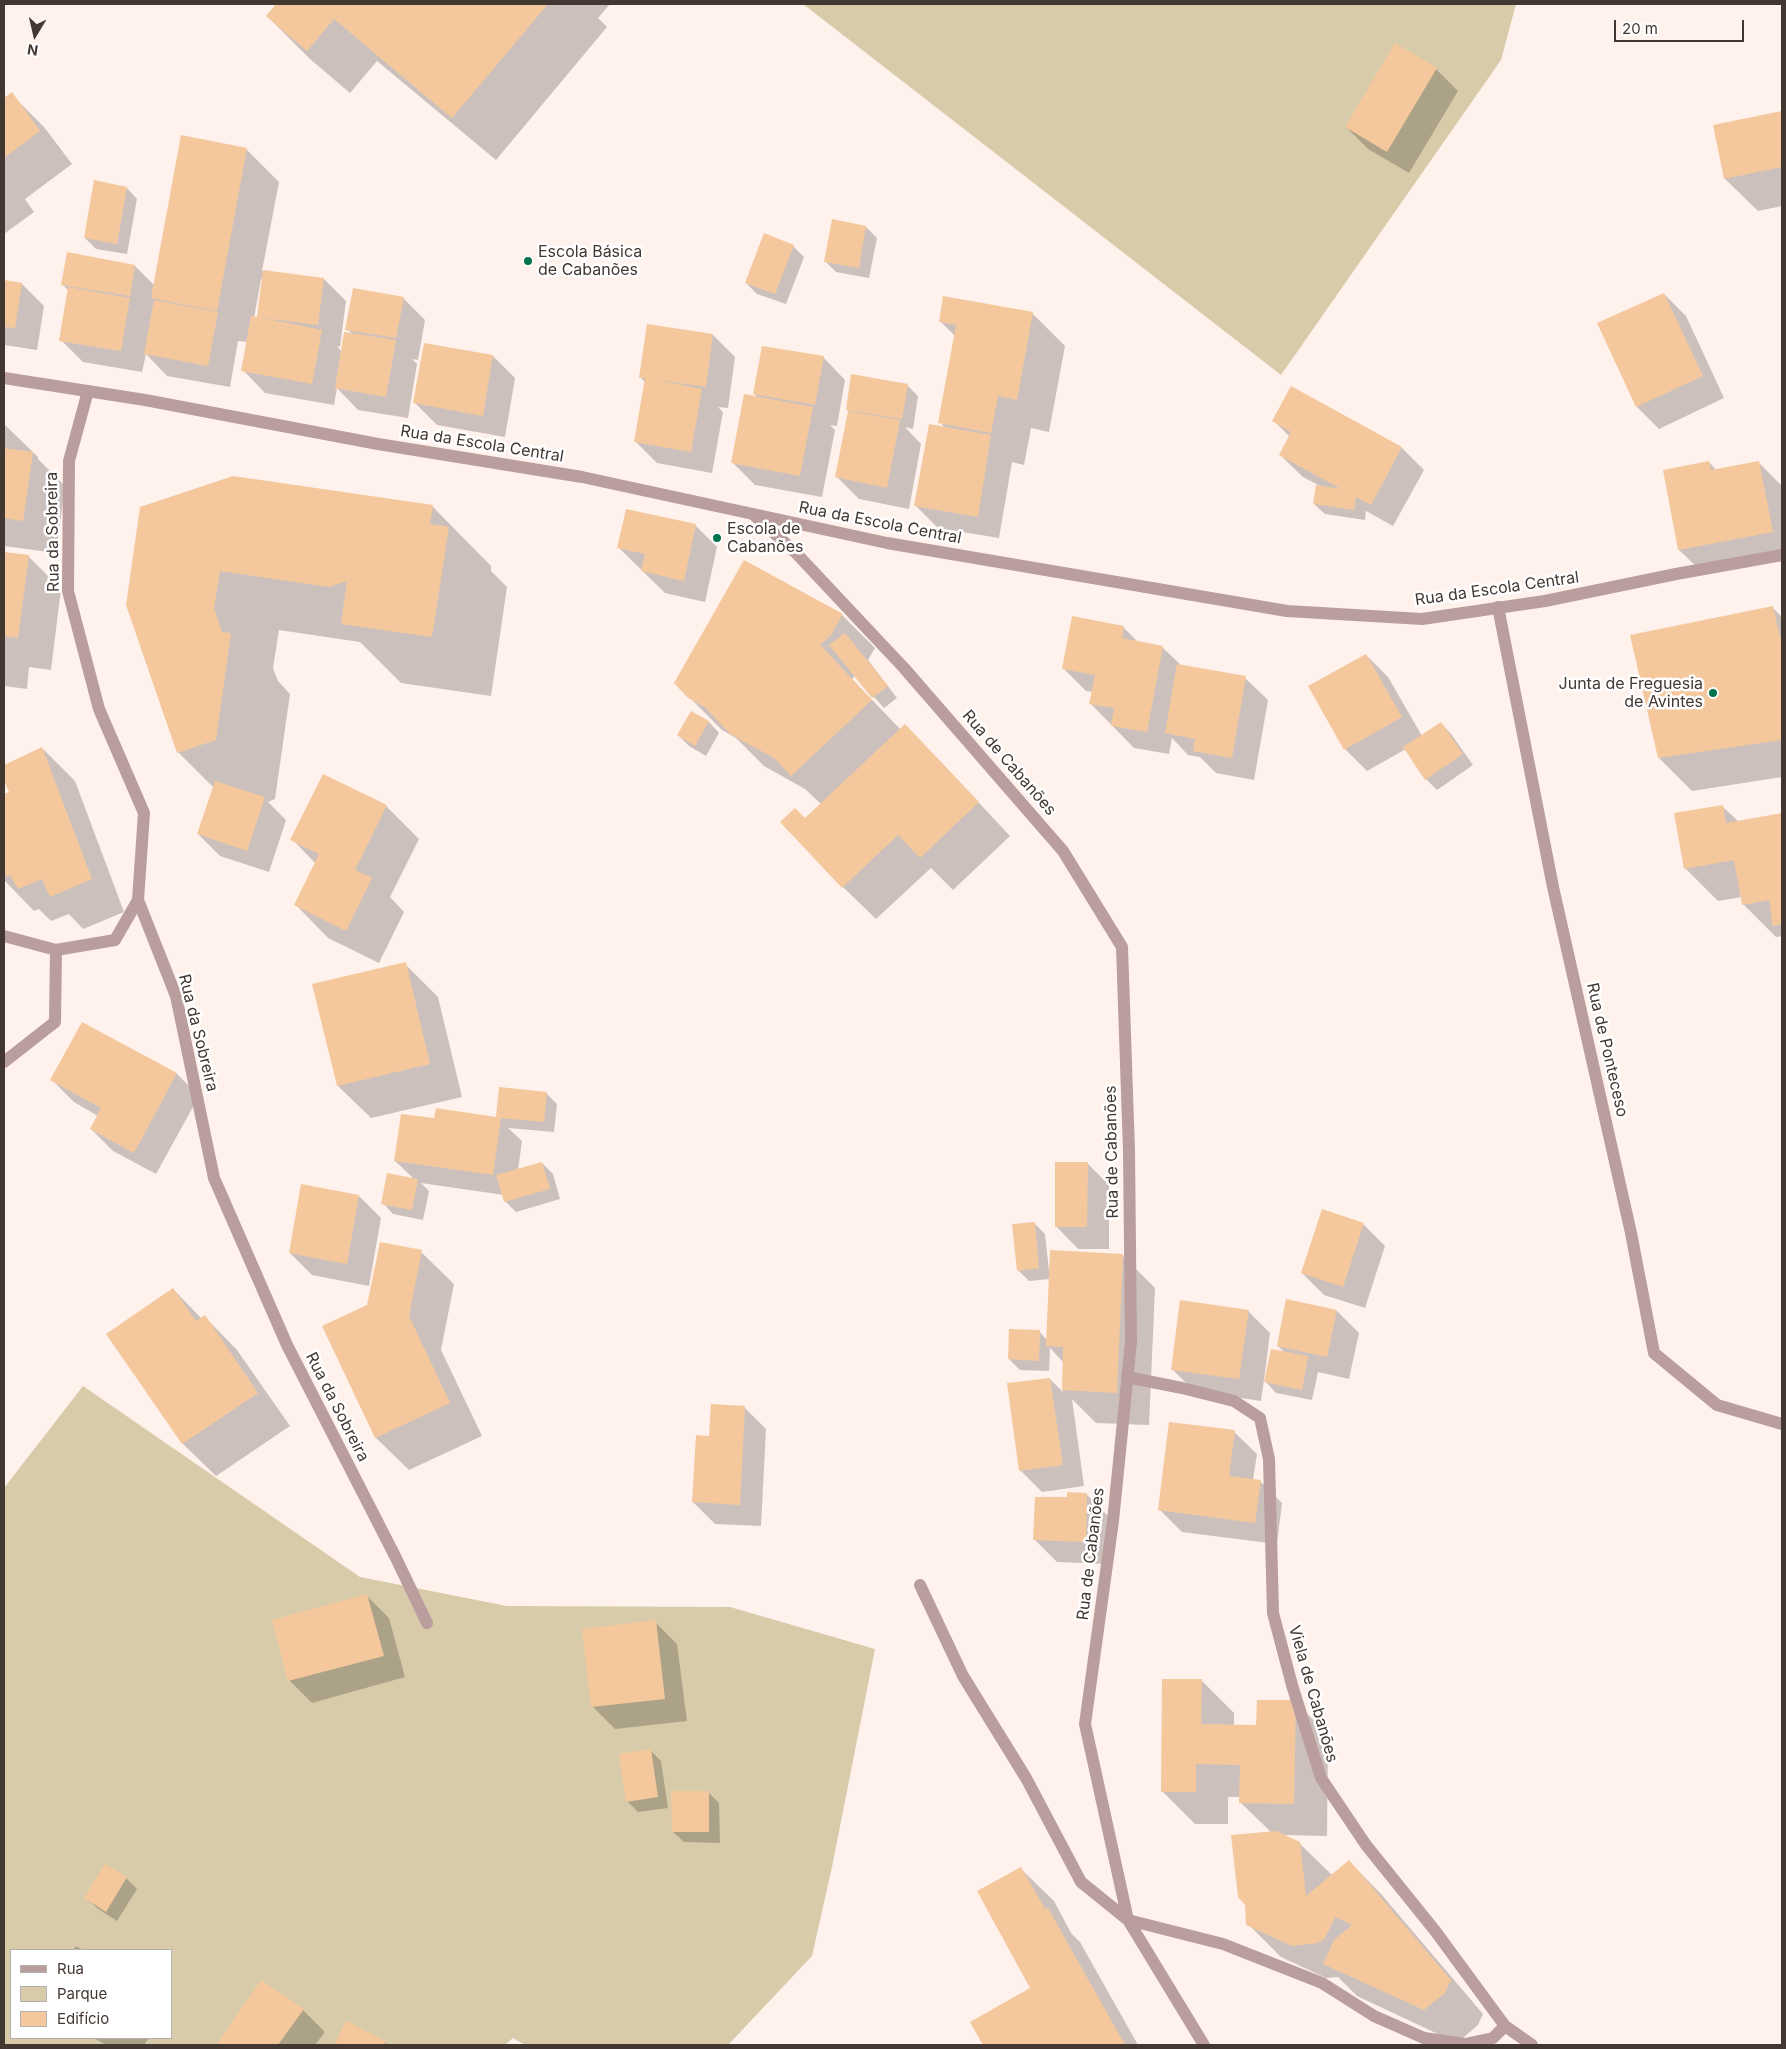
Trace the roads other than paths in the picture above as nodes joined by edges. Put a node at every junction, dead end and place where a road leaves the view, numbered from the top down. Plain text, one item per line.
1 (4, 378) edge
2 (88, 391) junction
3 (753, 514) junction
4 (1782, 555) edge
5 (1498, 607) junction
6 (138, 900) junction
7 (4, 936) edge
8 (56, 950) junction
9 (4, 1062) edge
10 (1127, 1378) junction
11 (1782, 1424) edge
12 (920, 1585) dead end
13 (427, 1623) dead end
14 (1128, 1920) junction
15 (1505, 2026) junction
16 (1204, 2045) edge
17 (1532, 2045) edge

1 - 2 street, Rua da Escola Central
2 - 3 street, Rua da Escola Central
2 - 6 street, Rua da Sobreira
3 - 5 street, Rua da Escola Central
3 - 10 street, Rua de Cabanões
4 - 5 street, Rua da Escola Central
5 - 11 street, Rua de Ponteceso
6 - 8 street
6 - 13 street, Rua da Sobreira
7 - 8 street
8 - 9 street
10 - 14 street, Rua de Cabanões
10 - 15 street, Viela de Cabanões
12 - 14 street, Rua de Cabanões
14 - 15 street
14 - 16 street, Rua de Cabanões
15 - 17 street, Viela de Cabanões

